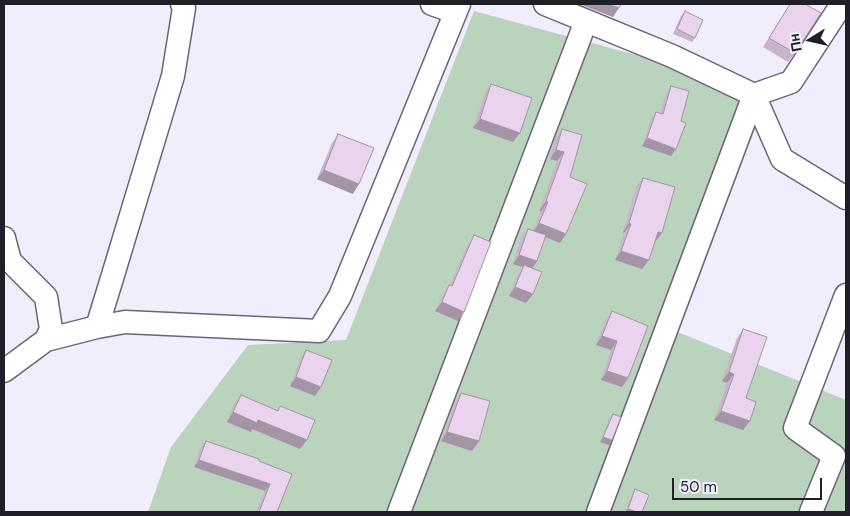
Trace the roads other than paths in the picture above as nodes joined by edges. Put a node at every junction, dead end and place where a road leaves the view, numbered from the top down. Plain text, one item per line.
1 (182, 4) edge
2 (432, 4) edge
3 (545, 4) edge
4 (842, 4) edge
5 (457, 8) edge
6 (586, 21) junction
7 (754, 95) junction
8 (846, 198) edge
9 (4, 238) edge
10 (846, 295) edge
11 (97, 327) junction
12 (46, 340) junction
13 (4, 371) edge
14 (399, 512) edge
15 (598, 512) edge
16 (811, 512) edge

1 - 11 street
2 - 5 street
3 - 6 street
4 - 7 street
5 - 11 street
6 - 7 street
6 - 14 street
7 - 8 street
7 - 15 street
9 - 12 street
10 - 16 street
11 - 12 street
12 - 13 street

